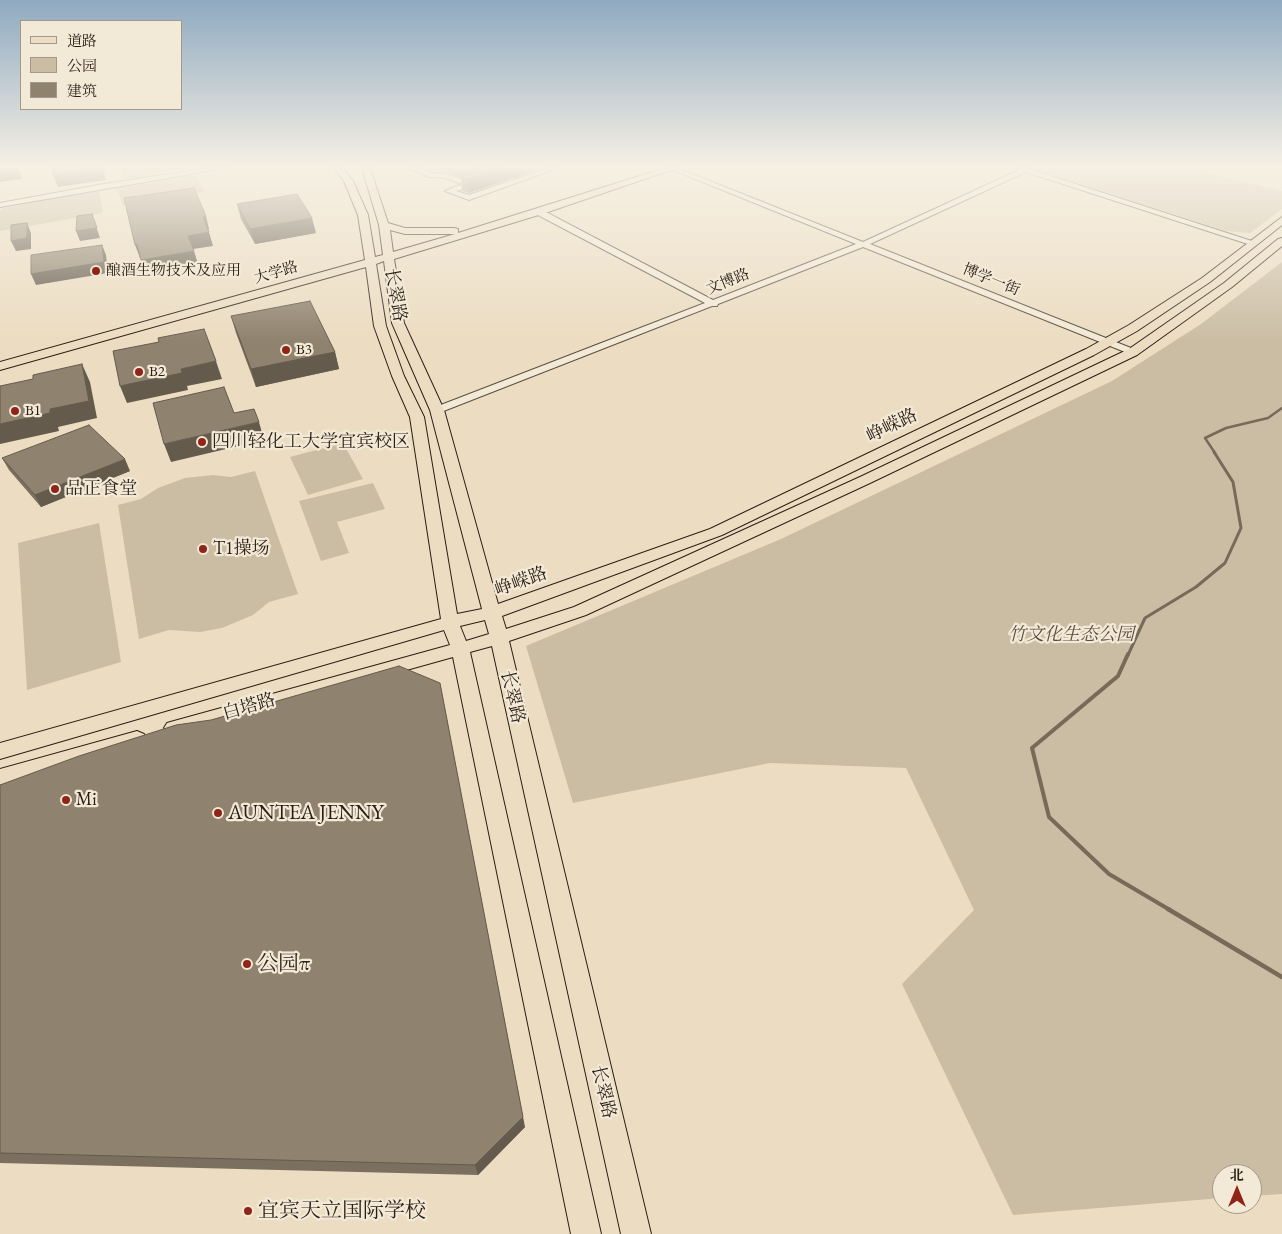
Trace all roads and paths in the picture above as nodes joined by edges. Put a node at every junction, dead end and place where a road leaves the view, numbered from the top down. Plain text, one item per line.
1 (384, 225) edge
2 (365, 226) edge
3 (386, 226) edge
4 (471, 226) edge
5 (490, 226) edge
6 (565, 226) edge
7 (817, 226) edge
8 (903, 226) edge
9 (1199, 226) edge
10 (1275, 226) edge
11 (454, 231) junction
12 (1282, 240) edge
13 (1254, 243) junction
14 (864, 244) junction
15 (388, 254) junction
16 (371, 259) junction
17 (714, 304) junction
18 (1107, 342) junction
19 (1133, 352) junction
20 (0, 360) edge
21 (0, 366) edge
22 (437, 410) junction
23 (491, 613) junction
24 (450, 622) junction
25 (499, 638) junction
26 (460, 648) junction
27 (0, 751) edge
28 (0, 777) edge
29 (586, 1234) edge
30 (636, 1234) edge

1 - 15 main road, 长翠路
2 - 16 main road, 长翠路
3 - 11 main road
4 - 11 main road, 大学路
5 - 15 main road, 大学路
6 - 17 street
7 - 14 street, 博学一街
8 - 14 street, 文博路
9 - 13 street
10 - 13 main road, 峥嵘路
11 - 15 main road, 大学路
12 - 19 main road
13 - 18 main road, 峥嵘路
14 - 17 street, 文博路
14 - 18 street, 博学一街
15 - 16 main road, 大学路
15 - 22 main road, 长翠路
16 - 20 main road, 大学路
16 - 21 main road, 大学路
16 - 24 main road, 长翠路
17 - 22 street, 文博路
18 - 19 street, 博学一街
18 - 23 main road, 峥嵘路
19 - 25 main road
22 - 23 main road, 长翠路
23 - 24 main road, 白塔路
23 - 25 main road, 长翠路
24 - 26 main road, 长翠路
24 - 27 main road, 白塔路
25 - 26 main road, 白塔路
25 - 30 main road, 长翠路
26 - 28 main road, 白塔路
26 - 29 main road, 长翠路

